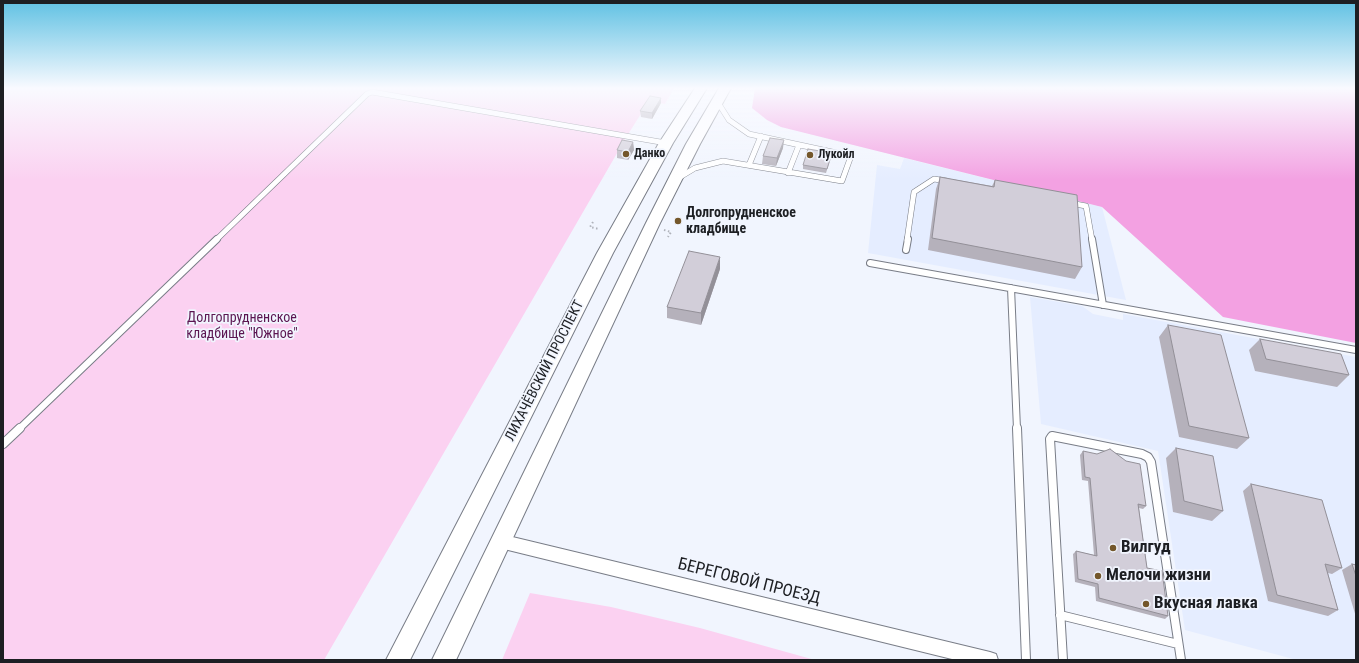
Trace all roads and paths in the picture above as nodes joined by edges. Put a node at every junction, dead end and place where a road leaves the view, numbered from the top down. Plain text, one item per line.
1 (342, 119) edge
2 (530, 119) edge
3 (681, 119) edge
4 (707, 119) edge
5 (730, 119) edge
6 (761, 136) junction
7 (666, 143) junction
8 (799, 145) junction
9 (749, 165) junction
10 (788, 173) junction
11 (674, 182) junction
12 (955, 182) edge
13 (1064, 202) edge
14 (593, 222) dead end
15 (600, 229) dead end
16 (664, 230) dead end
17 (668, 237) dead end
18 (906, 250) dead end
19 (870, 263) dead end
20 (1011, 288) junction
21 (1103, 305) junction
22 (1356, 350) edge
23 (3, 444) edge
24 (500, 541) junction
25 (1060, 615) junction
26 (1178, 644) junction
27 (398, 660) edge
28 (444, 660) edge
29 (990, 660) edge
30 (1026, 660) edge
31 (1063, 660) edge
32 (1181, 660) edge

1 - 23 lane
2 - 7 lane
3 - 7 main road, ЛИХАЧЁВСКИЙ ПРОСПЕКТ
4 - 11 main road
5 - 6 lane
6 - 8 lane
6 - 9 lane
7 - 27 main road, ЛИХАЧЁВСКИЙ ПРОСПЕКТ
8 - 10 lane
8 - 10 lane
9 - 10 lane
9 - 11 lane
11 - 24 main road
12 - 18 lane
13 - 21 lane
14 - 15 path
16 - 17 path
19 - 20 lane
20 - 21 lane
20 - 30 lane
21 - 22 lane
24 - 28 main road
24 - 29 street, БЕРЕГОВОЙ ПРОЕЗД
25 - 26 lane
25 - 26 lane
25 - 31 lane
26 - 32 lane

